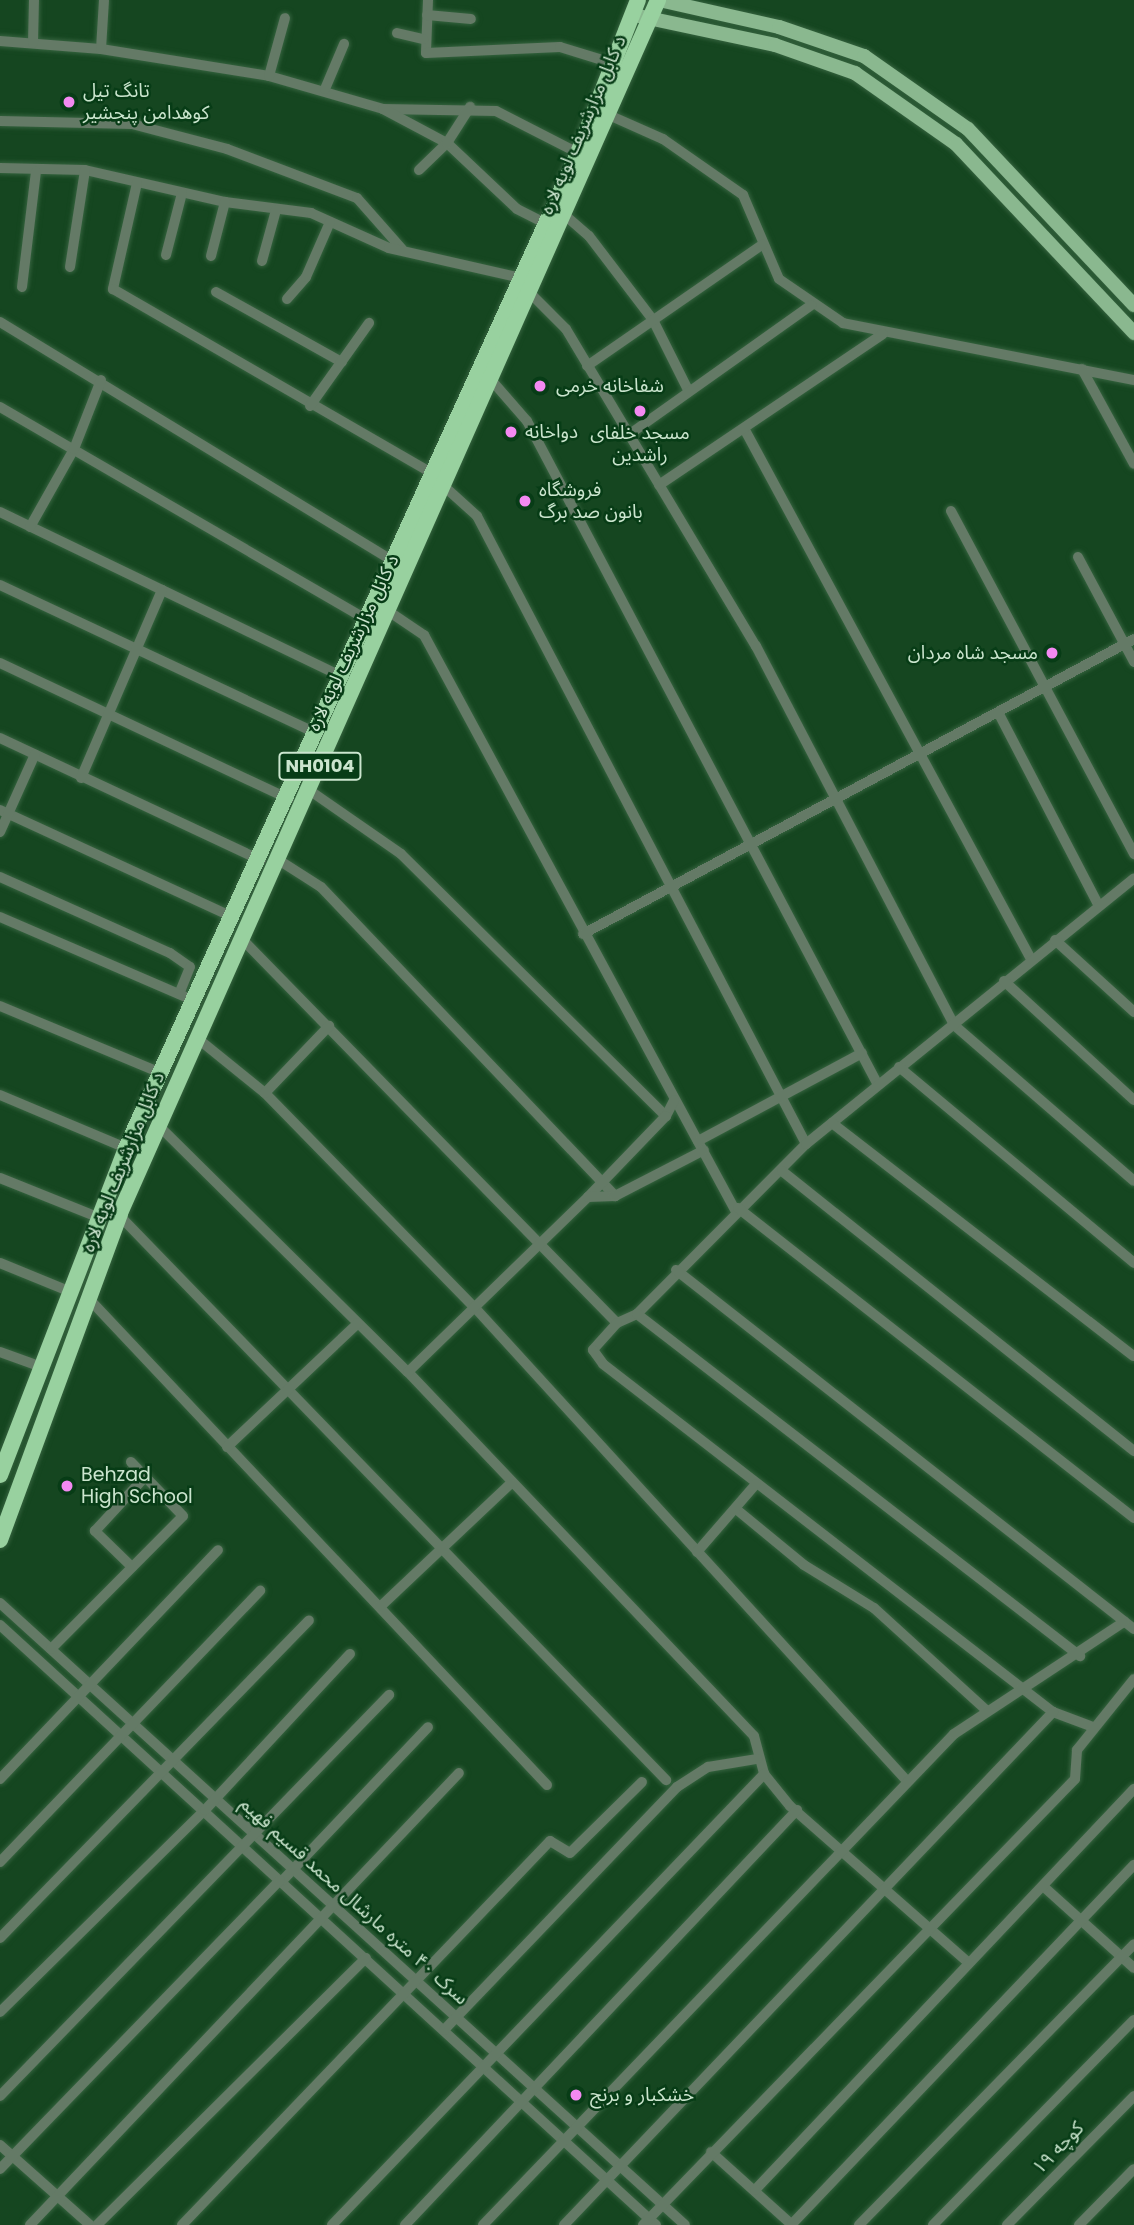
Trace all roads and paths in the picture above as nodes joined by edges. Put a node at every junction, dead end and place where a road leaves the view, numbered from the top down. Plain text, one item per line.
1 (34, 0) edge
2 (104, 0) edge
3 (428, 0) edge
4 (659, 0) edge
5 (636, 7) edge
6 (427, 15) junction
7 (285, 18) dead end
8 (652, 18) junction
9 (471, 19) dead end
10 (397, 33) dead end
11 (423, 38) junction
12 (0, 41) edge
13 (33, 43) junction
14 (344, 44) dead end
15 (101, 49) junction
16 (612, 63) junction
17 (270, 76) junction
18 (325, 89) junction
19 (470, 107) junction
20 (383, 109) junction
21 (611, 116) junction
22 (0, 121) edge
23 (447, 143) junction
24 (578, 153) junction
25 (0, 168) edge
26 (85, 170) junction
27 (419, 170) dead end
28 (36, 172) junction
29 (137, 183) junction
30 (182, 193) junction
31 (225, 202) junction
32 (276, 210) junction
33 (567, 217) junction
34 (330, 222) junction
35 (545, 223) junction
36 (762, 245) junction
37 (402, 249) junction
38 (166, 255) dead end
39 (211, 256) dead end
40 (262, 261) dead end
41 (70, 267) dead end
42 (521, 278) junction
43 (22, 287) dead end
44 (216, 292) dead end
45 (532, 295) junction
46 (287, 299) dead end
47 (811, 305) junction
48 (1134, 305) edge
49 (653, 320) junction
50 (0, 322) edge
51 (369, 323) dead end
52 (1134, 333) edge
53 (883, 334) junction
54 (342, 362) junction
55 (587, 366) junction
56 (1082, 369) junction
57 (101, 380) junction
58 (1134, 380) edge
59 (493, 382) junction
60 (690, 392) junction
61 (310, 406) junction
62 (0, 407) edge
63 (746, 432) junction
64 (627, 436) junction
65 (74, 449) junction
66 (1134, 464) edge
67 (432, 473) junction
68 (659, 485) junction
69 (446, 488) junction
70 (951, 511) dead end
71 (0, 512) edge
72 (30, 527) junction
73 (1078, 557) dead end
74 (393, 561) junction
75 (0, 585) edge
76 (162, 590) junction
77 (391, 613) junction
78 (369, 621) junction
79 (1129, 641) edge
80 (135, 652) junction
81 (1134, 662) edge
82 (0, 663) edge
83 (343, 677) junction
84 (1043, 689) junction
85 (999, 714) junction
86 (109, 715) junction
87 (318, 734) junction
88 (0, 738) edge
89 (35, 754) junction
90 (917, 756) junction
91 (80, 778) junction
92 (309, 790) junction
93 (836, 798) junction
94 (289, 799) junction
95 (4, 812) edge
96 (0, 832) edge
97 (751, 842) junction
98 (1134, 854) edge
99 (269, 860) junction
100 (0, 877) edge
101 (1134, 878) edge
102 (670, 886) junction
103 (1099, 906) junction
104 (0, 917) edge
105 (233, 917) junction
106 (583, 934) junction
107 (242, 938) junction
108 (1055, 940) junction
109 (1031, 959) junction
110 (1004, 981) junction
111 (179, 993) junction
112 (195, 1001) junction
113 (0, 1006) edge
114 (1134, 1012) edge
115 (954, 1025) junction
116 (329, 1026) junction
117 (197, 1038) junction
118 (862, 1053) junction
119 (900, 1067) junction
120 (161, 1073) junction
121 (878, 1085) junction
122 (265, 1093) junction
123 (0, 1095) edge
124 (782, 1098) junction
125 (674, 1100) junction
126 (1134, 1100) edge
127 (666, 1116) junction
128 (832, 1123) junction
129 (158, 1125) junction
130 (806, 1144) junction
131 (701, 1145) junction
132 (126, 1148) junction
133 (782, 1171) junction
134 (0, 1178) edge
135 (600, 1181) junction
136 (1134, 1181) edge
137 (615, 1196) junction
138 (588, 1198) junction
139 (736, 1209) junction
140 (102, 1212) junction
141 (120, 1213) junction
142 (545, 1244) junction
143 (0, 1263) edge
144 (1134, 1263) edge
145 (676, 1270) junction
146 (71, 1292) junction
147 (91, 1301) junction
148 (477, 1310) junction
149 (637, 1314) junction
150 (358, 1323) junction
151 (617, 1323) junction
152 (0, 1352) edge
153 (1134, 1356) edge
154 (41, 1367) junction
155 (408, 1373) junction
156 (290, 1388) junction
157 (6, 1443) edge
158 (227, 1447) junction
159 (1134, 1451) edge
160 (131, 1462) dead end
161 (0, 1475) edge
162 (145, 1477) junction
163 (510, 1484) junction
164 (756, 1484) junction
165 (736, 1509) junction
166 (1134, 1518) edge
167 (0, 1540) edge
168 (444, 1545) junction
169 (218, 1550) dead end
170 (697, 1552) junction
171 (132, 1567) junction
172 (260, 1591) dead end
173 (0, 1603) edge
174 (380, 1607) junction
175 (309, 1620) dead end
176 (1124, 1622) junction
177 (0, 1625) edge
178 (1134, 1629) edge
179 (51, 1649) junction
180 (350, 1654) dead end
181 (1080, 1656) junction
182 (1134, 1679) edge
183 (89, 1684) junction
184 (1023, 1684) junction
185 (78, 1695) junction
186 (389, 1695) dead end
187 (986, 1710) junction
188 (1053, 1712) junction
189 (132, 1722) junction
190 (428, 1727) dead end
191 (1093, 1727) junction
192 (121, 1733) junction
193 (757, 1759) junction
194 (175, 1762) junction
195 (164, 1773) junction
196 (459, 1773) dead end
197 (764, 1774) junction
198 (0, 1779) edge
199 (666, 1780) dead end
200 (906, 1780) junction
201 (642, 1782) dead end
202 (547, 1785) dead end
203 (1134, 1789) edge
204 (216, 1798) junction
205 (205, 1810) junction
206 (797, 1810) junction
207 (252, 1832) junction
208 (240, 1843) junction
209 (840, 1847) junction
210 (0, 1862) edge
211 (1134, 1865) edge
212 (293, 1869) junction
213 (281, 1880) junction
214 (1044, 1887) junction
215 (884, 1889) junction
216 (335, 1907) junction
217 (323, 1919) junction
218 (1082, 1923) junction
219 (930, 1924) junction
220 (0, 1938) edge
221 (1134, 1944) edge
222 (1120, 1957) junction
223 (366, 1958) junction
224 (969, 1963) junction
225 (1134, 1968) edge
226 (418, 1982) junction
227 (405, 1995) junction
228 (0, 2012) edge
229 (456, 2017) junction
230 (1134, 2020) edge
231 (444, 2030) junction
232 (496, 2053) junction
233 (483, 2066) junction
234 (537, 2090) junction
235 (1134, 2095) edge
236 (0, 2096) edge
237 (524, 2104) junction
238 (579, 2128) junction
239 (566, 2142) junction
240 (0, 2145) edge
241 (711, 2152) junction
242 (12, 2156) junction
243 (622, 2167) junction
244 (0, 2169) edge
245 (1134, 2169) edge
246 (608, 2181) junction
247 (755, 2190) junction
248 (58, 2194) junction
249 (662, 2204) junction
250 (649, 2223) edge
251 (30, 2225) edge
252 (90, 2225) edge
253 (97, 2225) edge
254 (182, 2225) edge
255 (332, 2225) edge
256 (405, 2225) edge
257 (483, 2225) edge
258 (564, 2225) edge
259 (685, 2225) edge
260 (792, 2225) edge
261 (859, 2225) edge
262 (933, 2225) edge
263 (1007, 2225) edge
264 (1079, 2225) edge

1 - 13 street
2 - 15 street
3 - 6 street
4 - 8 highway, د کابل مزارشریف لویه لاره / NH0104
4 - 48 main road
5 - 8 main road
5 - 16 highway, د کابل مزارشریف لویه لاره / NH0104
6 - 9 street
6 - 11 street
7 - 17 street
8 - 21 highway, د کابل مزارشریف لویه لاره / NH0104
8 - 52 main road
10 - 11 street
11 - 16 street
12 - 13 street
13 - 15 street
14 - 18 street
15 - 17 street
16 - 24 highway, د کابل مزارشریف لویه لاره / NH0104
17 - 18 street
18 - 20 street
19 - 20 street
19 - 23 street
19 - 24 street
20 - 23 street
21 - 33 highway, د کابل مزارشریف لویه لاره / NH0104
21 - 36 street
22 - 37 street
23 - 27 street
23 - 35 street
24 - 35 highway, د کابل مزارشریف لویه لاره / NH0104
25 - 28 street
26 - 28 street
26 - 29 street
26 - 41 street
28 - 43 street
29 - 30 street
29 - 61 street
30 - 31 street
30 - 38 street
31 - 32 street
31 - 39 street
32 - 34 street
32 - 40 street
33 - 45 highway, د کابل مزارشریف لویه لاره / NH0104
33 - 49 street
34 - 37 street
34 - 46 street
35 - 42 highway, د کابل مزارشریف لویه لاره / NH0104
36 - 47 street
36 - 49 street
37 - 42 street
42 - 67 highway, د کابل مزارشریف لویه لاره / NH0104
44 - 54 street
45 - 55 street
45 - 59 highway, د کابل مزارشریف لویه لاره / NH0104
47 - 53 street
47 - 60 street
49 - 55 street
49 - 60 street
50 - 57 street
51 - 54 street
53 - 56 street
53 - 63 street
54 - 61 street
55 - 64 street
56 - 58 street
56 - 66 street
57 - 65 street
57 - 74 street
59 - 69 highway, د کابل مزارشریف لویه لاره / NH0104
59 - 97 street
60 - 64 street
61 - 67 street
62 - 65 street
63 - 68 street
63 - 90 street
64 - 68 street
65 - 72 street
65 - 78 street
67 - 74 highway, د کابل مزارشریف لویه لاره / NH0104
68 - 93 street
69 - 77 highway, د کابل مزارشریف لویه لاره / NH0104
69 - 102 street
70 - 84 street
71 - 72 street
72 - 76 street
73 - 79 street
74 - 78 highway, د کابل مزارشریف لویه لاره / NH0104
75 - 80 street
76 - 80 street
76 - 83 street
77 - 92 highway, د کابل مزارشریف لویه لاره / NH0104
77 - 106 street
78 - 83 highway, د کابل مزارشریف لویه لاره / NH0104
79 - 81 street
79 - 84 street
80 - 86 street
80 - 87 street
82 - 86 street
83 - 87 highway, د کابل مزارشریف لویه لاره / NH0104
84 - 85 street
84 - 98 street
85 - 90 street
85 - 103 street
86 - 91 street
86 - 94 street
87 - 94 highway, د کابل مزارشریف لویه لاره / NH0104
88 - 89 street
89 - 91 street
89 - 95 street
90 - 93 street
90 - 109 street
91 - 99 street
92 - 99 highway, د کابل مزارشریف لویه لاره / NH0104
92 - 127 street
93 - 97 street
93 - 115 street
94 - 99 highway, د کابل مزارشریف لویه لاره / NH0104
95 - 96 street
95 - 105 street
97 - 102 street
97 - 118 street
99 - 105 highway, د کابل مزارشریف لویه لاره / NH0104
99 - 107 highway, د کابل مزارشریف لویه لاره / NH0104
99 - 135 street
100 - 111 street
101 - 103 street
102 - 106 street
102 - 124 street
103 - 108 street
104 - 111 street
105 - 112 highway, د کابل مزارشریف لویه لاره / NH0104
106 - 125 street
107 - 116 street
107 - 117 highway, د کابل مزارشریف لویه لاره / NH0104
108 - 109 street
108 - 114 street
109 - 110 street
110 - 115 street
110 - 126 street
111 - 112 street
112 - 120 highway, د کابل مزارشریف لویه لاره / NH0104
113 - 120 street
115 - 119 street
115 - 136 street
116 - 122 street
116 - 142 street
117 - 122 street
117 - 129 highway, د کابل مزارشریف لویه لاره / NH0104
118 - 121 street
118 - 124 street
119 - 121 street
119 - 144 street
120 - 132 highway, د کابل مزارشریف لویه لاره / NH0104
121 - 128 street
122 - 148 street
123 - 132 street
124 - 130 street
124 - 131 street
125 - 127 street
125 - 131 street
127 - 135 street
128 - 130 street
128 - 153 street
129 - 141 highway, د کابل مزارشریف لویه لاره / NH0104
129 - 150 street
130 - 133 street
131 - 137 street
131 - 139 street
132 - 140 highway, د کابل مزارشریف لویه لاره / NH0104
133 - 139 street
133 - 159 street
134 - 140 street
135 - 137 street
135 - 138 street
137 - 138 street
138 - 142 street
139 - 145 street
139 - 166 street
140 - 141 street
140 - 146 highway, د کابل مزارشریف لویه لاره / NH0104
141 - 147 highway, د کابل مزارشریف لویه لاره / NH0104
141 - 156 street
142 - 148 street
142 - 151 street
143 - 146 street
145 - 149 street
145 - 176 street
146 - 154 highway, د کابل مزارشریف لویه لاره / NH0104
147 - 158 street
147 - 167 highway, د کابل مزارشریف لویه لاره / NH0104
148 - 155 street
148 - 170 street
149 - 151 street
149 - 181 street
150 - 155 street
150 - 156 street
151 - 164 street
152 - 154 street
154 - 157 highway, د کابل مزارشریف لویه لاره / NH0104
155 - 163 street
156 - 158 street
156 - 168 street
157 - 161 highway, د کابل مزارشریف لویه لاره / NH0104
158 - 174 street
160 - 162 street
162 - 171 street
162 - 171 street
163 - 168 street
163 - 193 street
164 - 165 street
164 - 184 street
165 - 170 street
165 - 187 street
168 - 174 street
168 - 199 street
169 - 183 street
170 - 200 street
171 - 179 street
172 - 189 street
173 - 179 street, سرک ۴۰ متره مارشال محمد قسیم فهیم
174 - 202 street
175 - 194 street
176 - 178 street
176 - 181 street
177 - 185 street, سرک ۴۰ متره مارشال محمد قسیم فهیم
179 - 183 street, سرک ۴۰ متره مارشال محمد قسیم فهیم
180 - 204 street
181 - 184 street
182 - 191 street
183 - 185 street
183 - 189 street, سرک ۴۰ متره مارشال محمد قسیم فهیم
184 - 187 street
184 - 188 street
185 - 192 street, سرک ۴۰ متره مارشال محمد قسیم فهیم
185 - 198 street
186 - 207 street
187 - 200 street
188 - 191 street
188 - 215 street
189 - 192 street
189 - 194 street, سرک ۴۰ متره مارشال محمد قسیم فهیم
190 - 212 street
191 - 219 street
192 - 195 street, سرک ۴۰ متره مارشال محمد قسیم فهیم
192 - 210 street
193 - 197 street
193 - 229 street
194 - 195 street
194 - 204 street, سرک ۴۰ متره مارشال محمد قسیم فهیم
195 - 205 street, سرک ۴۰ متره مارشال محمد قسیم فهیم
195 - 220 street
196 - 216 street
197 - 206 street
197 - 232 street
200 - 209 street
201 - 226 street
203 - 214 street
204 - 205 street
204 - 207 street, سرک ۴۰ متره مارشال محمد قسیم فهیم
205 - 208 street, سرک ۴۰ متره مارشال محمد قسیم فهیم
205 - 228 street
206 - 209 street
206 - 234 street
207 - 208 street
207 - 212 street, سرک ۴۰ متره مارشال محمد قسیم فهیم
208 - 213 street, سرک ۴۰ متره مارشال محمد قسیم فهیم
208 - 236 street
209 - 215 street
209 - 238 street
211 - 218 street
212 - 213 street
212 - 216 street, سرک ۴۰ متره مارشال محمد قسیم فهیم
213 - 217 street, سرک ۴۰ متره مارشال محمد قسیم فهیم
213 - 242 street
214 - 218 street
214 - 224 street
215 - 219 street
215 - 243 street
216 - 217 street
216 - 226 street, سرک ۴۰ متره مارشال محمد قسیم فهیم
217 - 223 street, سرک ۴۰ متره مارشال محمد قسیم فهیم
217 - 248 street
218 - 222 street
218 - 260 street
219 - 224 street
219 - 241 street
221 - 222 street
222 - 225 street
222 - 261 street
223 - 227 street, سرک ۴۰ متره مارشال محمد قسیم فهیم
223 - 253 street
224 - 247 street
226 - 227 street
226 - 229 street, سرک ۴۰ متره مارشال محمد قسیم فهیم
227 - 231 street, سرک ۴۰ متره مارشال محمد قسیم فهیم
227 - 254 street
229 - 231 street
229 - 232 street, سرک ۴۰ متره مارشال محمد قسیم فهیم
230 - 262 street
231 - 233 street, سرک ۴۰ متره مارشال محمد قسیم فهیم
232 - 233 street
232 - 234 street, سرک ۴۰ متره مارشال محمد قسیم فهیم
233 - 237 street, سرک ۴۰ متره مارشال محمد قسیم فهیم
233 - 255 street
234 - 237 street
234 - 238 street, سرک ۴۰ متره مارشال محمد قسیم فهیم
235 - 263 street, کوچه ۱۹
237 - 239 street, سرک ۴۰ متره مارشال محمد قسیم فهیم
237 - 256 street
238 - 239 street
238 - 243 street, سرک ۴۰ متره مارشال محمد قسیم فهیم
239 - 246 street, سرک ۴۰ متره مارشال محمد قسیم فهیم
239 - 257 street
240 - 242 street
241 - 247 street
241 - 249 street
242 - 244 street
242 - 248 street
243 - 246 street
243 - 249 street, سرک ۴۰ متره مارشال محمد قسیم فهیم
245 - 264 street
246 - 250 street, سرک ۴۰ متره مارشال محمد قسیم فهیم
246 - 258 street
247 - 260 street
248 - 251 street
248 - 252 street
249 - 250 street
249 - 259 street, سرک ۴۰ متره مارشال محمد قسیم فهیم

